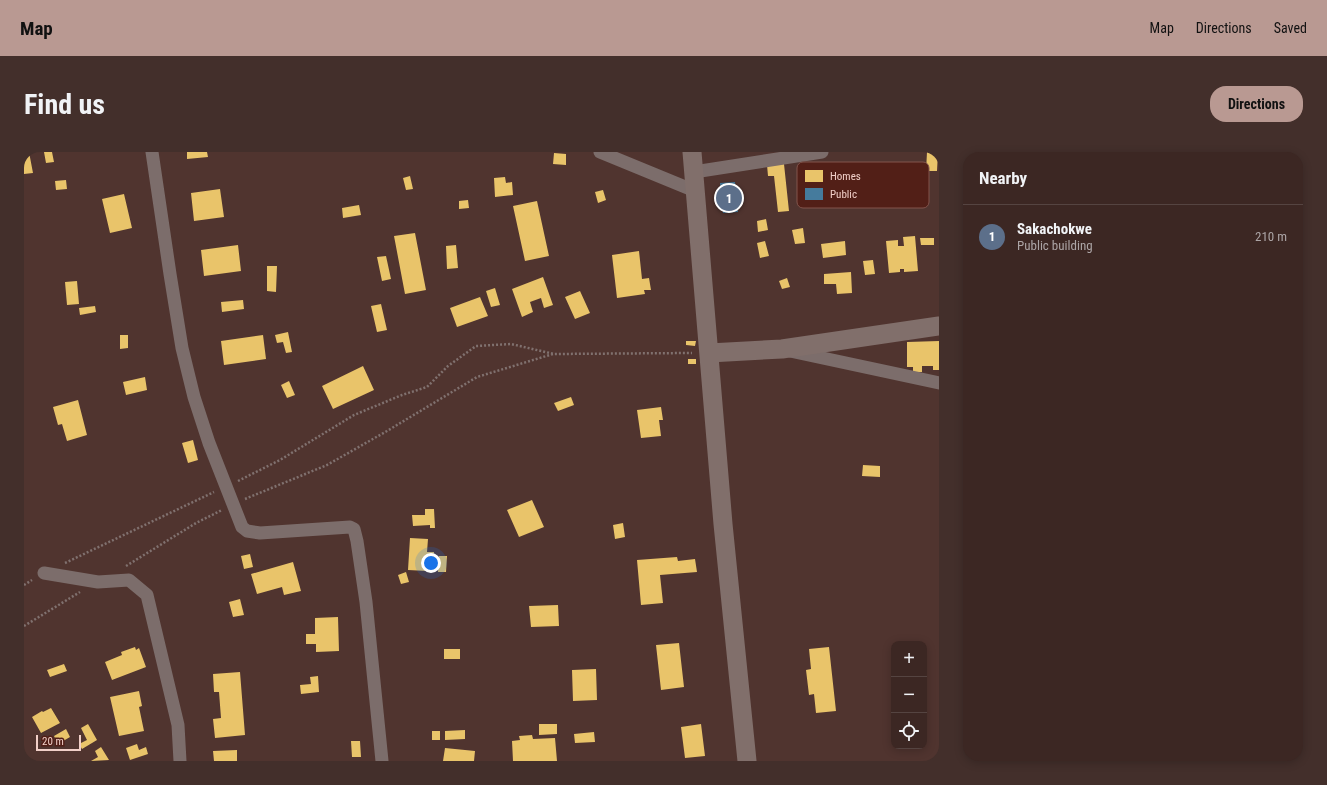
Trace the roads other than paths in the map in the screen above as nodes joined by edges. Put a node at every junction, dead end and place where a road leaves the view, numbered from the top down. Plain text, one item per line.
1 (152, 152) edge
2 (600, 152) edge
3 (692, 152) edge
4 (822, 152) edge
5 (694, 172) junction
6 (695, 191) junction
7 (939, 326) edge
8 (782, 349) junction
9 (709, 353) junction
10 (939, 383) edge
11 (44, 574) road end
12 (180, 761) edge
13 (382, 761) edge
14 (747, 761) edge

1 - 13 street
2 - 6 street
3 - 5 main road
4 - 5 street
5 - 6 main road
6 - 9 main road
7 - 8 main road
8 - 9 main road
8 - 10 street
9 - 14 main road
11 - 12 street

